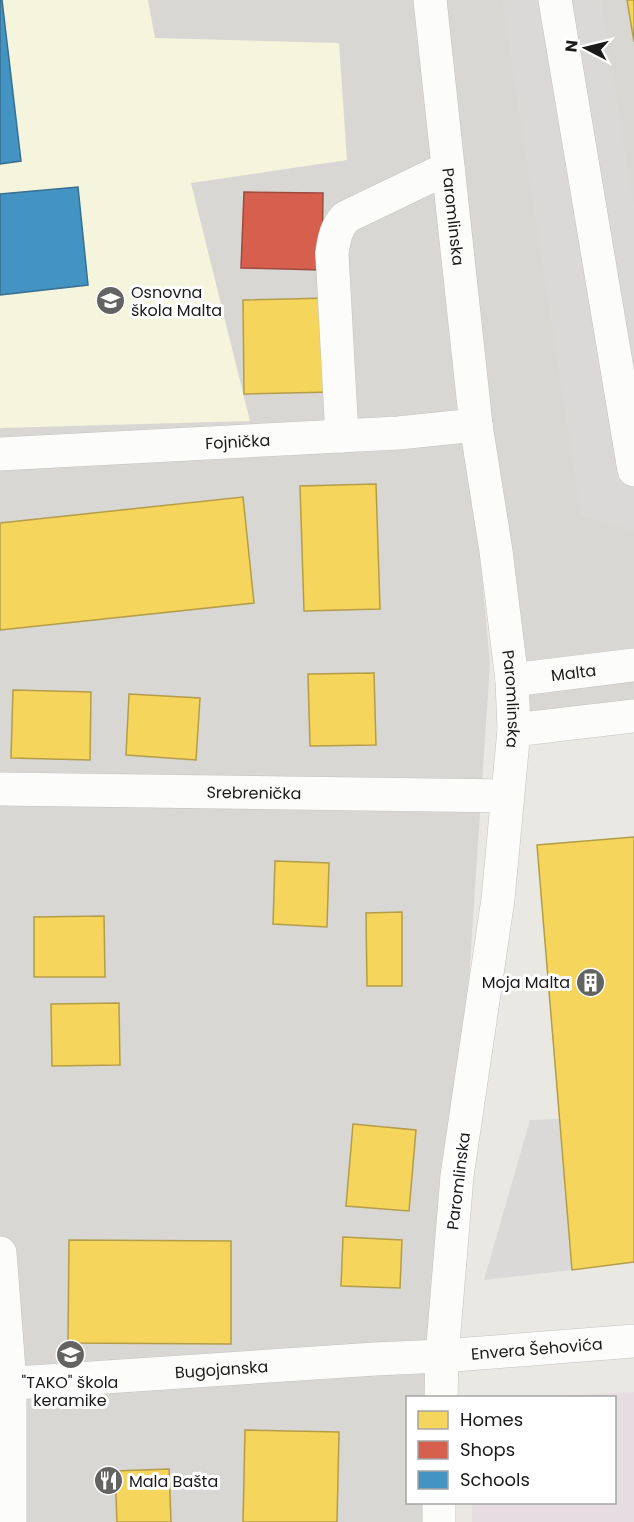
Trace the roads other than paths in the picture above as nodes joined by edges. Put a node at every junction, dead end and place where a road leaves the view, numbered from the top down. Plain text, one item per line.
1 (430, 0) edge
2 (555, 0) edge
3 (448, 168) junction
4 (476, 425) junction
5 (342, 436) junction
6 (0, 454) edge
7 (634, 470) edge
8 (634, 665) edge
9 (512, 680) junction
10 (634, 716) edge
11 (514, 730) junction
12 (0, 789) edge
13 (507, 796) junction
14 (0, 1253) edge
15 (634, 1341) edge
16 (442, 1356) junction
17 (5, 1384) edge
18 (441, 1396) edge
19 (439, 1504) edge
20 (10, 1522) edge
21 (439, 1522) edge

1 - 3 street, Paromlinska
2 - 7 street
3 - 4 street, Paromlinska
3 - 5 street
4 - 5 street, Fojnička
4 - 9 street, Paromlinska
5 - 6 street, Fojnička
8 - 9 street, Malta
9 - 11 street, Paromlinska
10 - 11 street
11 - 13 street, Paromlinska
12 - 13 street, Srebrenička
13 - 16 street, Paromlinska
14 - 17 street
15 - 16 street, Envera Šehovića
16 - 17 street, Bugojanska
16 - 18 street, Paromlinska
17 - 20 street
19 - 21 street

